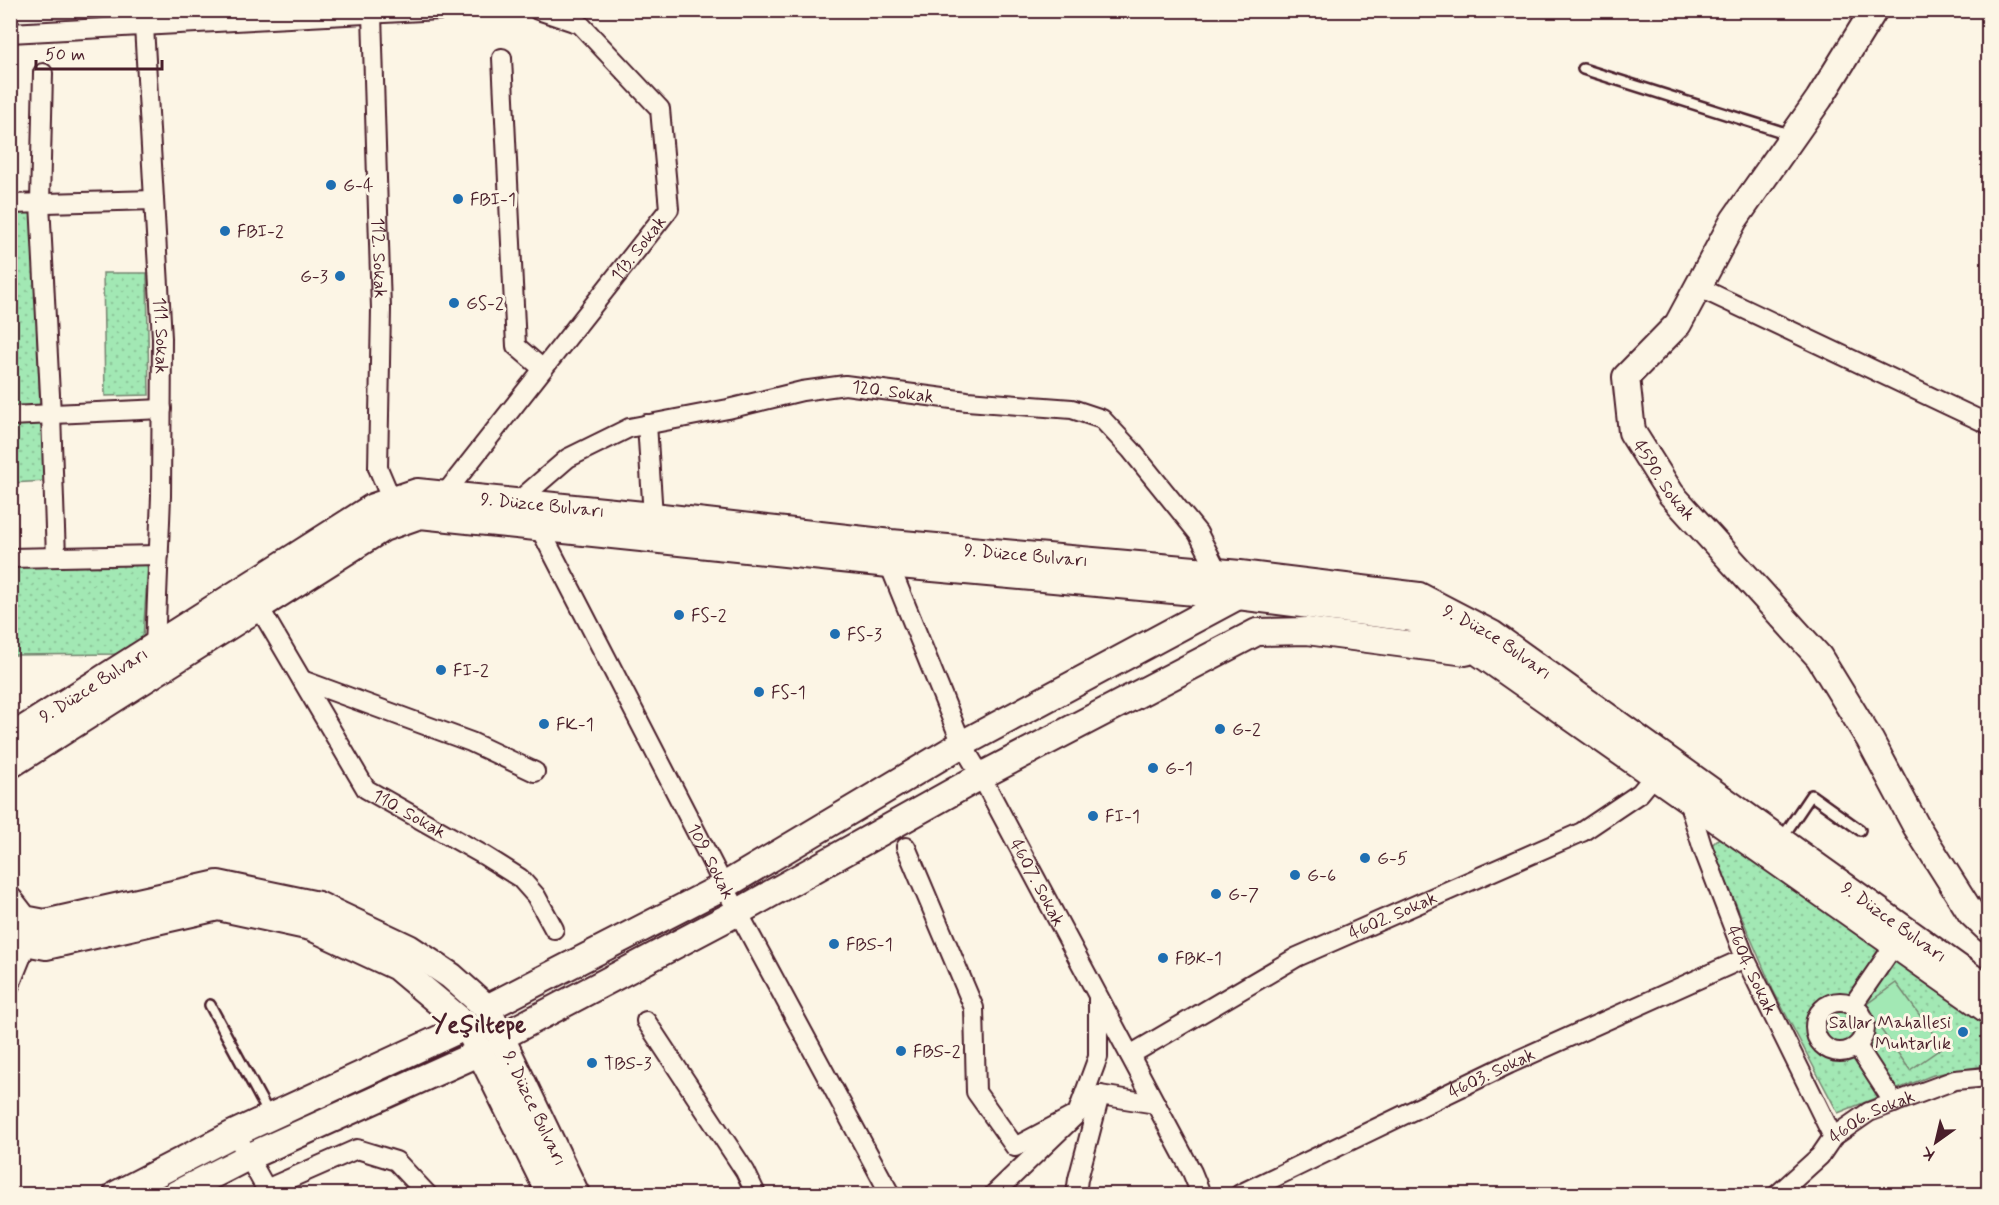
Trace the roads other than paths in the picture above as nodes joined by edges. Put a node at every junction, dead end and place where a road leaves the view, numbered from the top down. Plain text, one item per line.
1 (441, 10) edge
2 (538, 10) edge
3 (1874, 10) edge
4 (372, 14) junction
5 (144, 26) junction
6 (10, 33) edge
7 (502, 58) dead end
8 (1583, 69) dead end
9 (43, 73) dead end
10 (1793, 135) junction
11 (154, 200) junction
12 (40, 203) junction
13 (10, 204) edge
14 (1698, 287) junction
15 (543, 369) junction
16 (162, 409) junction
17 (51, 414) junction
18 (10, 416) edge
19 (647, 424) junction
20 (1989, 424) edge
21 (444, 495) junction
22 (392, 501) junction
23 (517, 502) junction
24 (653, 516) junction
25 (539, 527) junction
26 (159, 555) junction
27 (56, 557) junction
28 (10, 558) edge
29 (889, 564) junction
30 (1218, 572) junction
31 (1238, 597) junction
32 (259, 607) junction
33 (155, 647) junction
34 (1480, 654) junction
35 (302, 680) junction
36 (10, 738) edge
37 (962, 744) junction
38 (10, 765) edge
39 (535, 772) dead end
40 (981, 776) junction
41 (1654, 776) junction
42 (1687, 798) junction
43 (1860, 830) dead end
44 (1781, 840) junction
45 (906, 847) dead end
46 (724, 886) junction
47 (10, 901) edge
48 (738, 912) junction
49 (45, 923) junction
50 (1989, 928) edge
51 (554, 929) dead end
52 (19, 941) edge
53 (1895, 944) junction
54 (1745, 958) junction
55 (10, 985) edge
56 (1989, 989) edge
57 (1098, 996) junction
58 (210, 1005) dead end
59 (1853, 1005) junction
60 (487, 1008) junction
61 (1989, 1010) edge
62 (646, 1021) dead end
63 (466, 1026) junction
64 (1817, 1037) junction
65 (491, 1044) junction
66 (1857, 1046) junction
67 (1789, 1047) junction
68 (1130, 1055) junction
69 (1989, 1077) edge
70 (1100, 1095) junction
71 (1894, 1103) junction
72 (1156, 1104) junction
73 (1077, 1114) junction
74 (270, 1117) junction
75 (235, 1133) junction
76 (1833, 1137) junction
77 (248, 1157) junction
78 (267, 1192) edge
79 (117, 1194) edge
80 (176, 1194) edge
81 (427, 1194) edge
82 (550, 1194) edge
83 (576, 1194) edge
84 (756, 1194) edge
85 (890, 1194) edge
86 (994, 1194) edge
87 (1076, 1194) edge
88 (1201, 1194) edge
89 (1240, 1194) edge
90 (1778, 1194) edge

1 - 4 street
2 - 15 street, 113. Sokak
3 - 10 main road, 4590. Sokak
4 - 5 street
4 - 22 street, 112. Sokak
5 - 6 street
5 - 11 street, 111. Sokak
7 - 15 street
8 - 10 lane
9 - 12 street
10 - 14 main road, 4590. Sokak
11 - 12 street
11 - 16 street, 111. Sokak
12 - 13 street
12 - 17 street
14 - 20 street
14 - 50 main road, 4590. Sokak
15 - 21 street, 113. Sokak
16 - 17 street
16 - 26 street, 111. Sokak
17 - 18 street
17 - 27 street
19 - 23 street, 120. Sokak
19 - 24 street
19 - 30 street, 120. Sokak
21 - 22 main road, 9. Düzce Bulvarı
21 - 23 main road, 9. Düzce Bulvarı
22 - 33 main road, 9. Düzce Bulvarı
23 - 24 main road, 9. Düzce Bulvarı
24 - 30 main road, 9. Düzce Bulvarı
25 - 29 main road, 9. Düzce Bulvarı
25 - 32 main road, 9. Düzce Bulvarı
25 - 46 street, 109. Sokak
26 - 27 street
26 - 33 street, 111. Sokak
27 - 28 street
29 - 31 main road, 9. Düzce Bulvarı
29 - 37 street, 4607. Sokak
30 - 44 main road, 9. Düzce Bulvarı
31 - 34 main road, 9. Düzce Bulvarı
31 - 37 main road
32 - 35 street, 110. Sokak
32 - 38 main road, 9. Düzce Bulvarı
33 - 36 main road, 9. Düzce Bulvarı
34 - 40 main road
34 - 41 main road, 9. Düzce Bulvarı
35 - 39 street
35 - 51 street, 110. Sokak
37 - 40 street, 4607. Sokak
37 - 46 main road
40 - 48 main road
40 - 57 street, 4607. Sokak
41 - 42 main road, 9. Düzce Bulvarı
41 - 68 street, 4602. Sokak
42 - 53 main road, 9. Düzce Bulvarı
42 - 54 street, 4604. Sokak
43 - 44 lane
44 - 56 main road, 9. Düzce Bulvarı
45 - 73 street
46 - 48 street, 109. Sokak
46 - 60 main road
47 - 49 main road
48 - 65 main road
48 - 85 street, 109. Sokak
49 - 52 street
49 - 60 main road, 9. Düzce Bulvarı
52 - 55 street
52 - 63 main road, 9. Düzce Bulvarı
53 - 59 street
53 - 61 main road, 9. Düzce Bulvarı
54 - 67 street, 4604. Sokak
54 - 89 street, 4603. Sokak
57 - 68 street, 4607. Sokak
57 - 73 street
58 - 74 lane
59 - 64 street
59 - 66 street
60 - 65 main road, 9. Düzce Bulvarı
62 - 84 street
63 - 65 main road, 9. Düzce Bulvarı
63 - 74 main road
64 - 66 street
64 - 67 street
65 - 77 main road
65 - 82 main road, 9. Düzce Bulvarı
65 - 83 main road, 9. Düzce Bulvarı
66 - 71 street
67 - 76 street, 4604. Sokak
68 - 72 street, 4607. Sokak
69 - 71 street, 4606. Sokak
70 - 72 street
70 - 73 street
70 - 87 street
71 - 76 street, 4606. Sokak
72 - 88 street, 4607. Sokak
73 - 86 street
74 - 75 main road
75 - 77 street
75 - 79 main road
76 - 90 street, 4606. Sokak
77 - 78 street
77 - 80 main road
78 - 81 street

